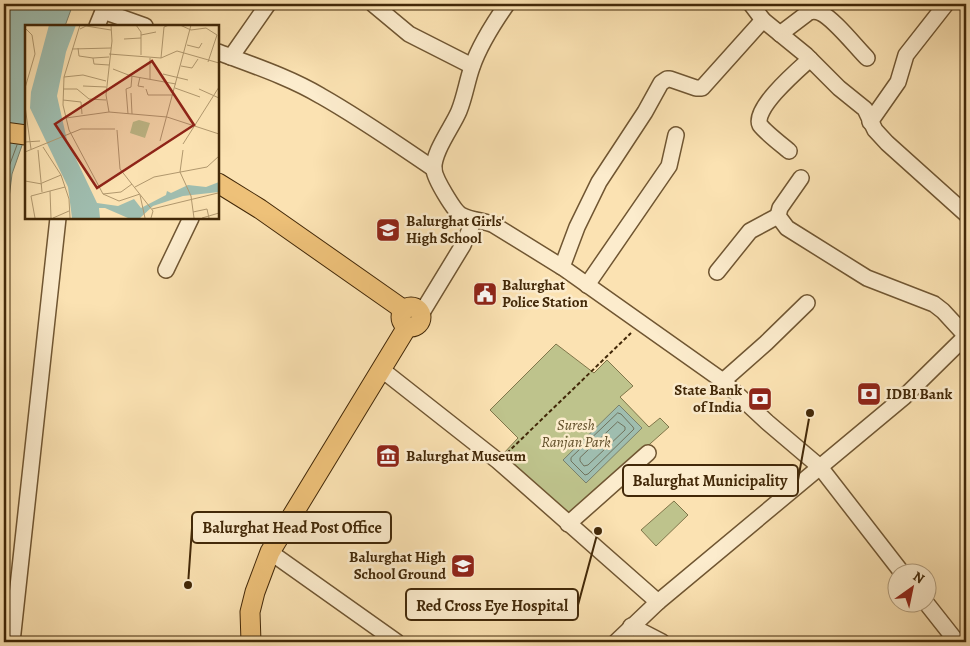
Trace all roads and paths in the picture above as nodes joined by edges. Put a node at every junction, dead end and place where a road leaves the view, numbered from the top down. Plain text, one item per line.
1 (268, 4) edge
2 (373, 4) edge
3 (507, 4) edge
4 (751, 4) edge
5 (946, 4) edge
6 (105, 7) edge
7 (763, 20) junction
8 (97, 25) edge
9 (144, 25) edge
10 (780, 34) junction
11 (224, 55) edge
12 (867, 58) dead end
13 (810, 59) junction
14 (472, 66) junction
15 (870, 122) junction
16 (4, 132) edge
17 (25, 135) edge
18 (676, 135) dead end
19 (789, 151) dead end
20 (434, 169) junction
21 (800, 178) dead end
22 (219, 184) edge
23 (966, 214) edge
24 (778, 216) junction
25 (58, 219) edge
26 (191, 219) edge
27 (471, 219) junction
28 (562, 267) junction
29 (166, 270) dead end
30 (716, 272) dead end
31 (586, 285) junction
32 (807, 303) dead end
33 (411, 315) junction
34 (641, 323) junction
35 (966, 336) edge
36 (381, 369) junction
37 (723, 380) junction
38 (648, 453) dead end
39 (498, 461) junction
40 (820, 467) junction
41 (568, 524) junction
42 (270, 552) junction
43 (895, 564) edge
44 (658, 602) junction
45 (935, 614) edge
46 (631, 626) junction
47 (12, 642) edge
48 (251, 642) edge
49 (397, 642) edge
50 (616, 642) edge
51 (662, 642) edge
52 (957, 642) edge

1 - 11 street
2 - 14 street
3 - 14 street
4 - 7 street
5 - 15 street
6 - 8 street
6 - 9 street
7 - 10 street
7 - 28 street
10 - 12 street
10 - 13 street
11 - 20 street
13 - 15 street
13 - 19 street
14 - 20 street
15 - 23 street
16 - 17 main road
18 - 31 street
20 - 27 street
21 - 24 street
22 - 33 main road
24 - 30 street
24 - 35 street
25 - 47 street
26 - 29 street
27 - 28 street
27 - 33 street
28 - 31 street
31 - 34 street
32 - 37 street
33 - 36 main road
34 - 37 street
34 - 39 path
35 - 40 street
36 - 39 street
36 - 42 main road
37 - 40 street
38 - 41 street
39 - 41 street
40 - 43 street
40 - 44 street
41 - 44 street
42 - 48 main road
42 - 49 street
44 - 46 street
45 - 52 street
46 - 50 street
46 - 51 street

